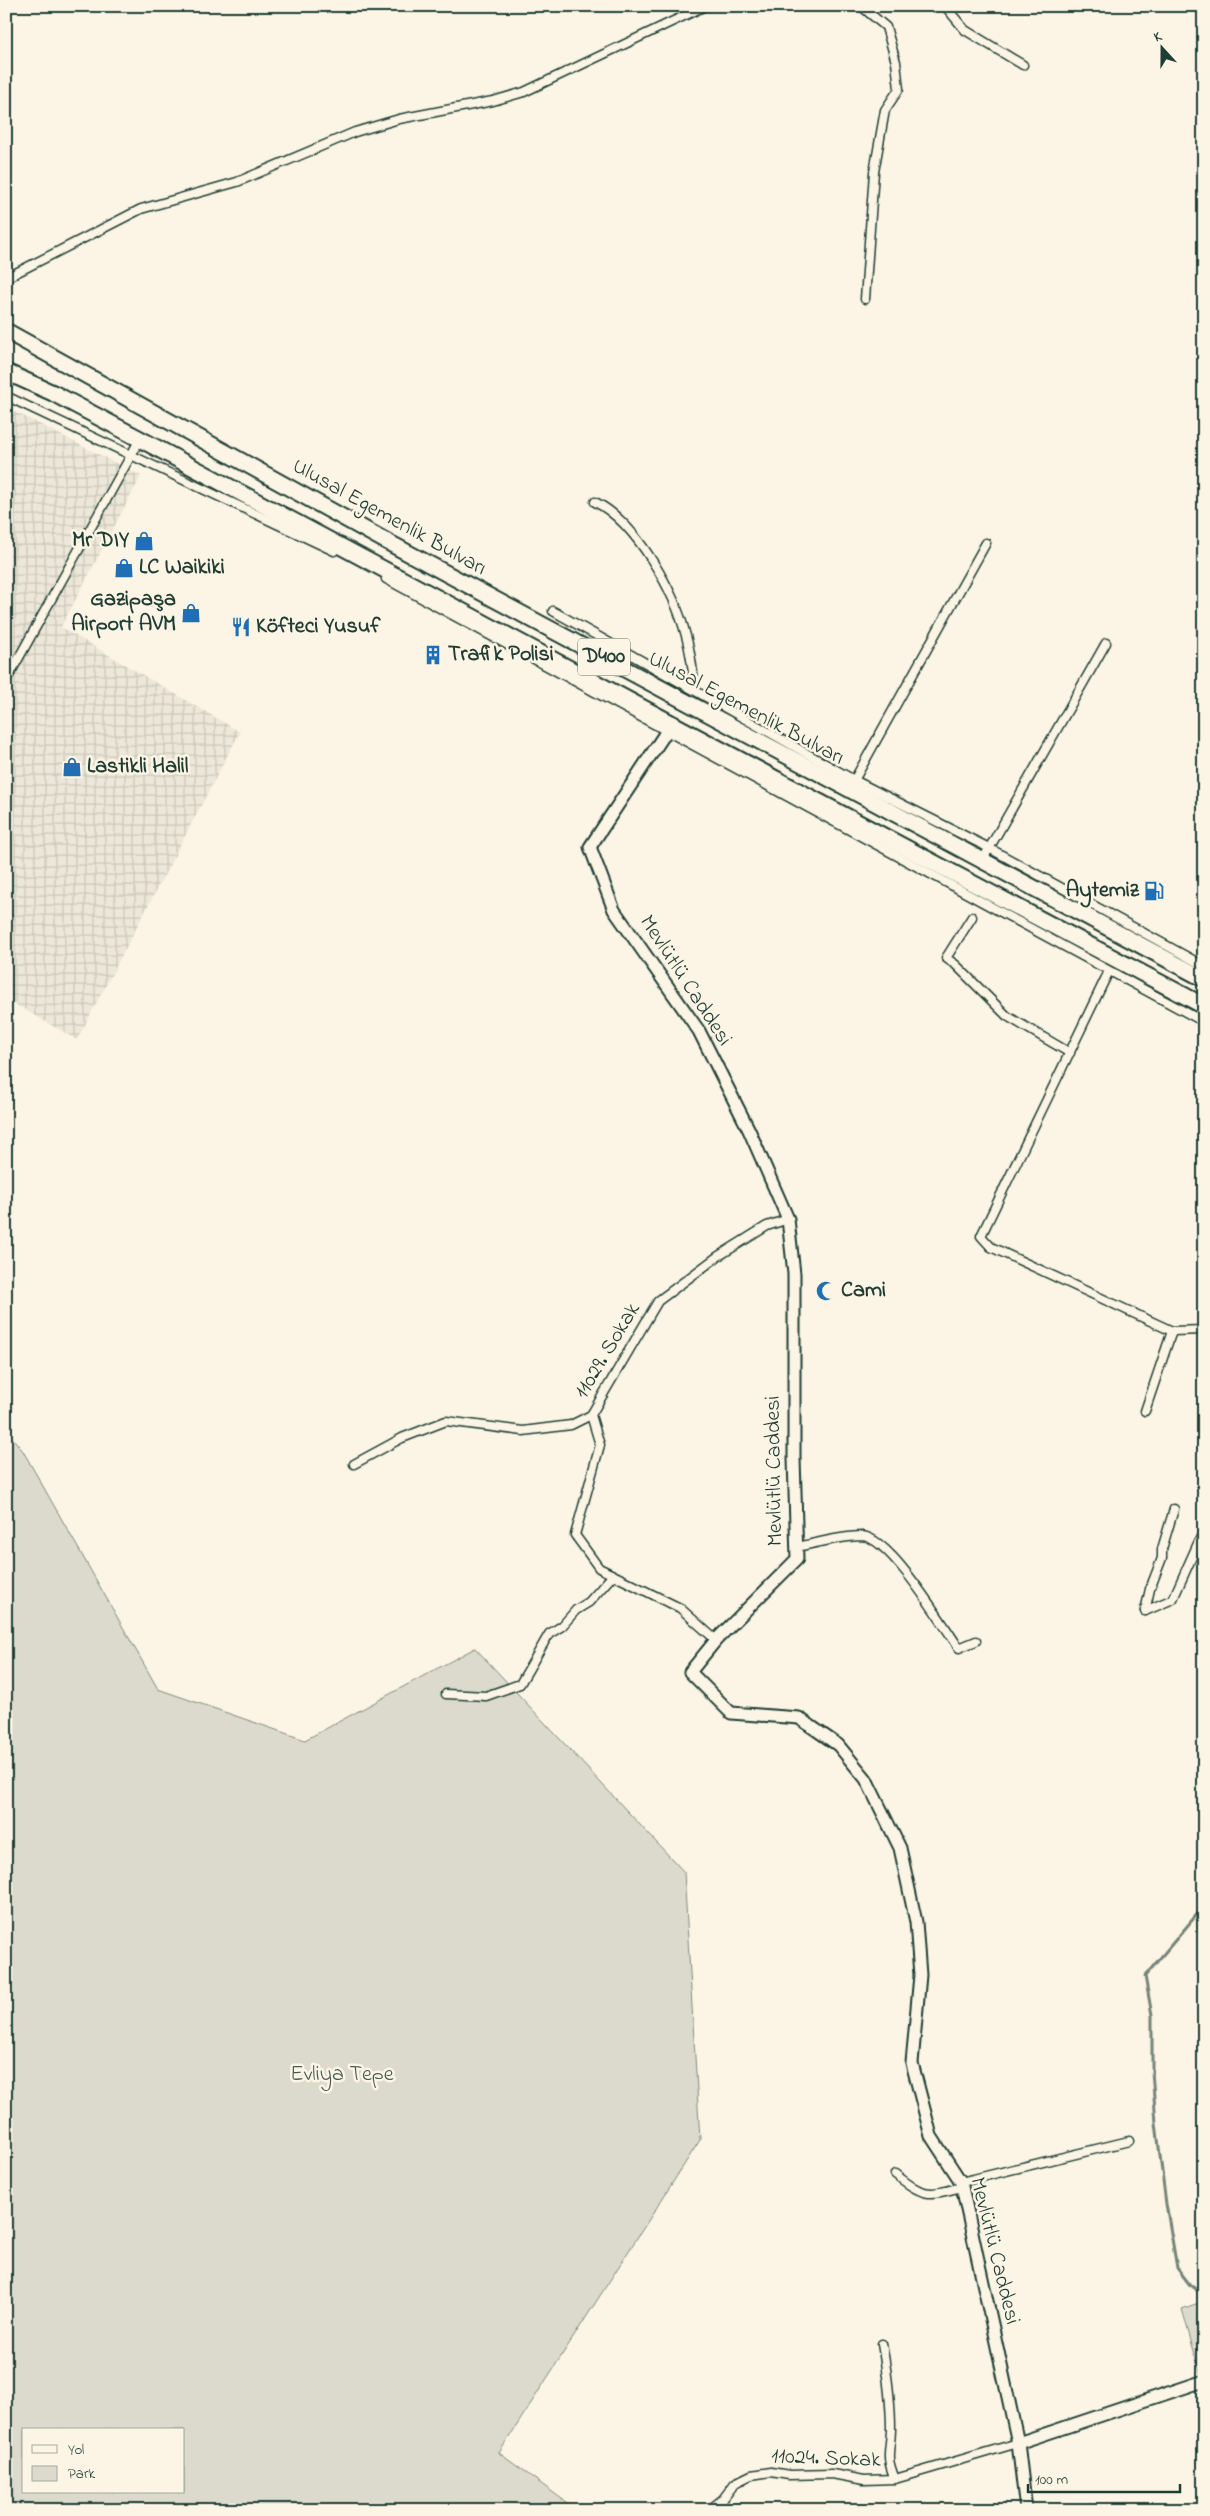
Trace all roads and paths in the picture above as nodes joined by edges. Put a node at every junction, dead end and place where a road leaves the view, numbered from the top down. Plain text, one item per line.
1 (705, 6) edge
2 (861, 6) edge
3 (946, 6) edge
4 (1023, 65) dead end
5 (6, 277) edge
6 (865, 299) dead end
7 (6, 331) edge
8 (6, 372) edge
9 (6, 396) edge
10 (140, 438) junction
11 (131, 456) junction
12 (594, 502) dead end
13 (986, 543) dead end
14 (348, 554) junction
15 (554, 611) dead end
16 (1106, 643) dead end
17 (6, 681) edge
18 (695, 689) junction
19 (670, 727) junction
20 (852, 784) junction
21 (986, 854) junction
22 (972, 917) dead end
23 (1204, 966) edge
24 (1109, 971) junction
25 (1204, 979) edge
26 (1204, 1006) edge
27 (1204, 1022) edge
28 (1070, 1053) junction
29 (788, 1219) junction
30 (1204, 1330) edge
31 (1172, 1332) junction
32 (1144, 1411) dead end
33 (591, 1415) junction
34 (354, 1464) dead end
35 (1174, 1509) dead end
36 (1204, 1530) edge
37 (797, 1547) junction
38 (613, 1575) junction
39 (716, 1640) junction
40 (976, 1641) dead end
41 (446, 1694) dead end
42 (1129, 2142) dead end
43 (895, 2174) dead end
44 (962, 2185) junction
45 (882, 2344) dead end
46 (1204, 2381) edge
47 (1018, 2443) junction
48 (895, 2479) junction
49 (709, 2510) edge
50 (1026, 2510) edge

1 - 5 street
2 - 6 street
3 - 4 street
7 - 20 highway, Ulusal Egemenlik Bulvarı / D400
8 - 10 highway, Ulusal Egemenlik Bulvarı / D400
9 - 11 street
10 - 11 street
10 - 14 highway, Ulusal Egemenlik Bulvarı / D400
11 - 14 street
11 - 17 street
12 - 18 street
13 - 20 street
14 - 19 highway, Ulusal Egemenlik Bulvarı / D400
15 - 18 street
16 - 21 street
18 - 20 street
19 - 24 street
19 - 26 highway, Ulusal Egemenlik Bulvarı / D400
19 - 29 street, Mevlütlü Caddesi
20 - 21 highway, Ulusal Egemenlik Bulvarı / D400
21 - 23 street
21 - 25 highway, Ulusal Egemenlik Bulvarı / D400
22 - 28 street
24 - 27 street
24 - 28 street
28 - 31 street
29 - 33 street, 11029. Sokak
29 - 37 street, Mevlütlü Caddesi
30 - 31 street
31 - 32 street
33 - 34 street, 11029. Sokak
33 - 38 street
35 - 36 street
37 - 39 street, Mevlütlü Caddesi
37 - 40 street
38 - 39 street
38 - 41 street
39 - 44 street, Mevlütlü Caddesi
42 - 44 street
43 - 44 street
44 - 47 street, Mevlütlü Caddesi
45 - 48 street, 11024. Sokak
46 - 47 street
47 - 48 street, 11024. Sokak
47 - 50 street, Mevlütlü Caddesi
48 - 49 street, 11024. Sokak

